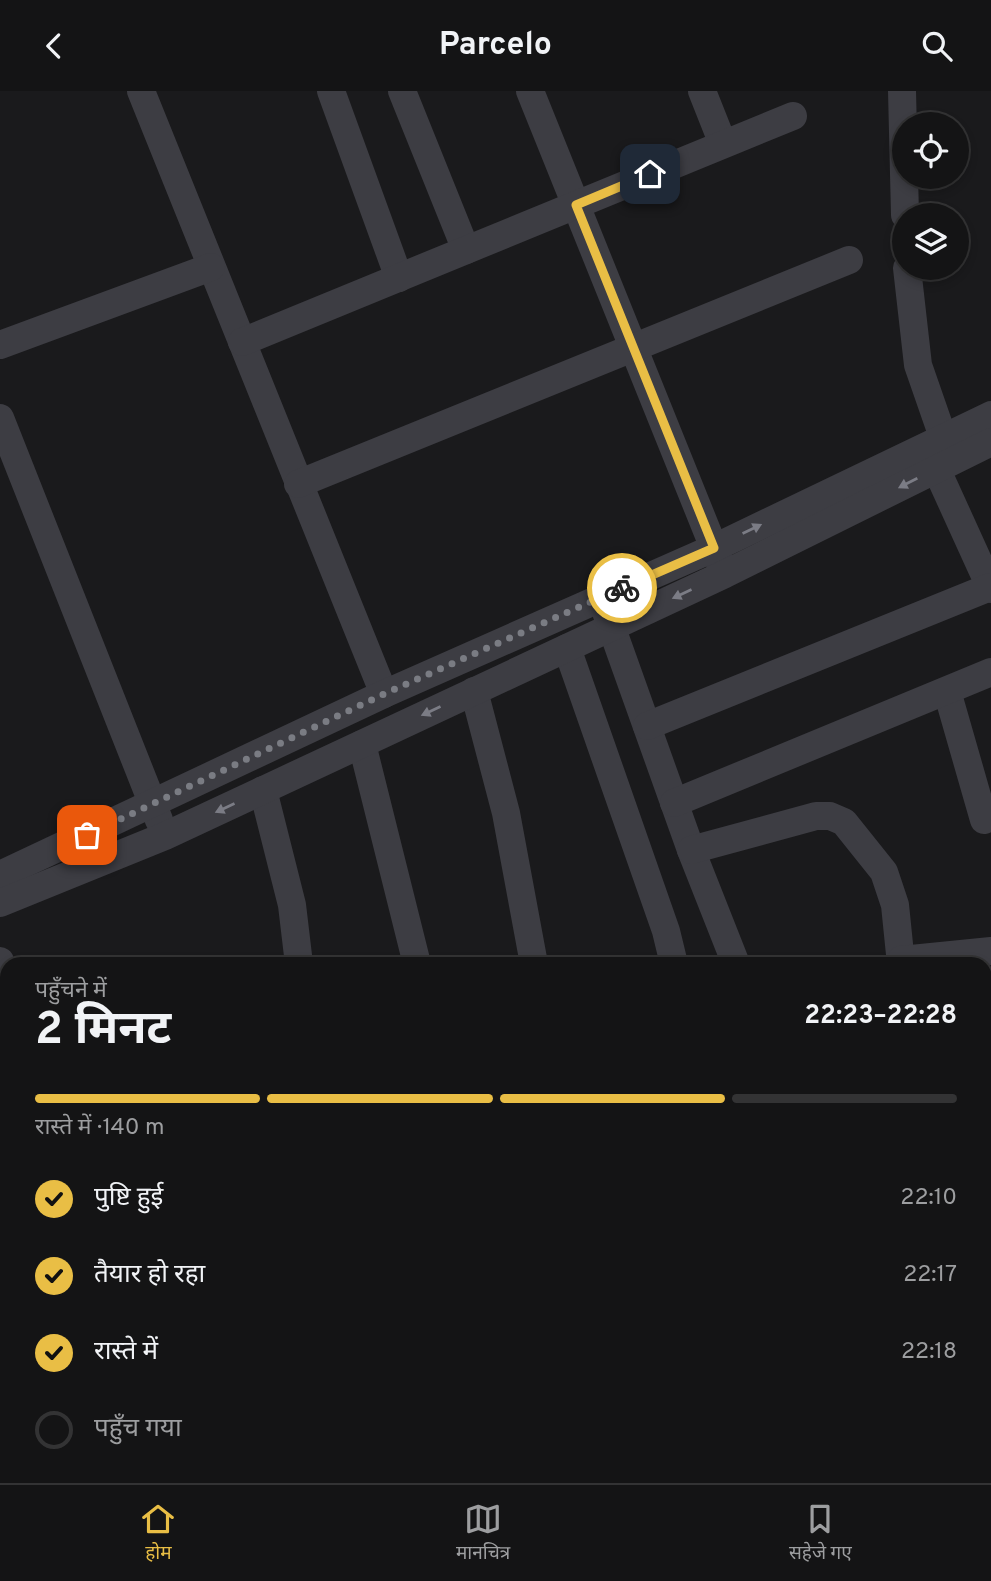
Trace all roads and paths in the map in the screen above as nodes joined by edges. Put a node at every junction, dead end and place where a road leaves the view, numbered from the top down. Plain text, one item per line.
1 (141, 91) edge
2 (331, 91) edge
3 (402, 91) edge
4 (530, 91) edge
5 (702, 91) edge
6 (902, 91) edge
7 (793, 116) dead end
8 (723, 144) junction
9 (905, 203) edge
10 (576, 205) junction
11 (466, 250) junction
12 (849, 260) dead end
13 (211, 267) junction
14 (399, 278) junction
15 (908, 280) edge
16 (242, 342) junction
17 (0, 345) edge
18 (634, 347) junction
19 (991, 415) edge
20 (0, 418) edge
21 (943, 437) junction
22 (991, 442) edge
23 (936, 468) junction
24 (298, 484) junction
25 (714, 548) junction
26 (724, 575) junction
27 (990, 588) edge
28 (601, 598) junction
29 (612, 627) junction
30 (568, 647) junction
31 (991, 672) edge
32 (474, 691) junction
33 (947, 691) junction
34 (384, 694) junction
35 (647, 726) junction
36 (362, 744) junction
37 (263, 790) junction
38 (674, 803) junction
39 (153, 804) junction
40 (984, 820) dead end
41 (165, 836) junction
42 (691, 850) junction
43 (0, 875) edge
44 (0, 903) edge
45 (991, 951) edge
46 (298, 957) edge
47 (415, 957) edge
48 (533, 957) edge
49 (672, 957) edge
50 (733, 957) edge
51 (900, 957) edge
52 (942, 957) edge

1 - 13 street
2 - 14 street
3 - 11 street
4 - 10 street
5 - 8 street
6 - 9 street
7 - 8 street
8 - 10 street
10 - 11 street
10 - 18 street
11 - 14 street
12 - 18 street
13 - 16 street
13 - 17 street
14 - 16 street
15 - 21 street
16 - 24 street
18 - 24 street
18 - 25 street
19 - 21 street
20 - 39 street
25 -> 21 street
22 - 23 street
23 -> 26 street
23 - 27 street
24 - 34 street
25 - 26 street
25 - 28 street
26 -> 29 street
27 - 35 street
28 - 29 street
28 - 34 street
29 - 30 street
29 - 35 street
30 - 32 street
30 - 49 street
31 - 33 street
32 -> 36 street
32 - 48 street
33 - 38 street
33 - 40 street
34 - 39 street
35 - 38 street
36 - 37 street
36 - 47 street
37 -> 41 street
37 - 46 street
38 - 42 street
39 - 41 street
39 - 43 street
41 - 44 street
42 - 50 street
42 - 51 street
45 - 52 street

